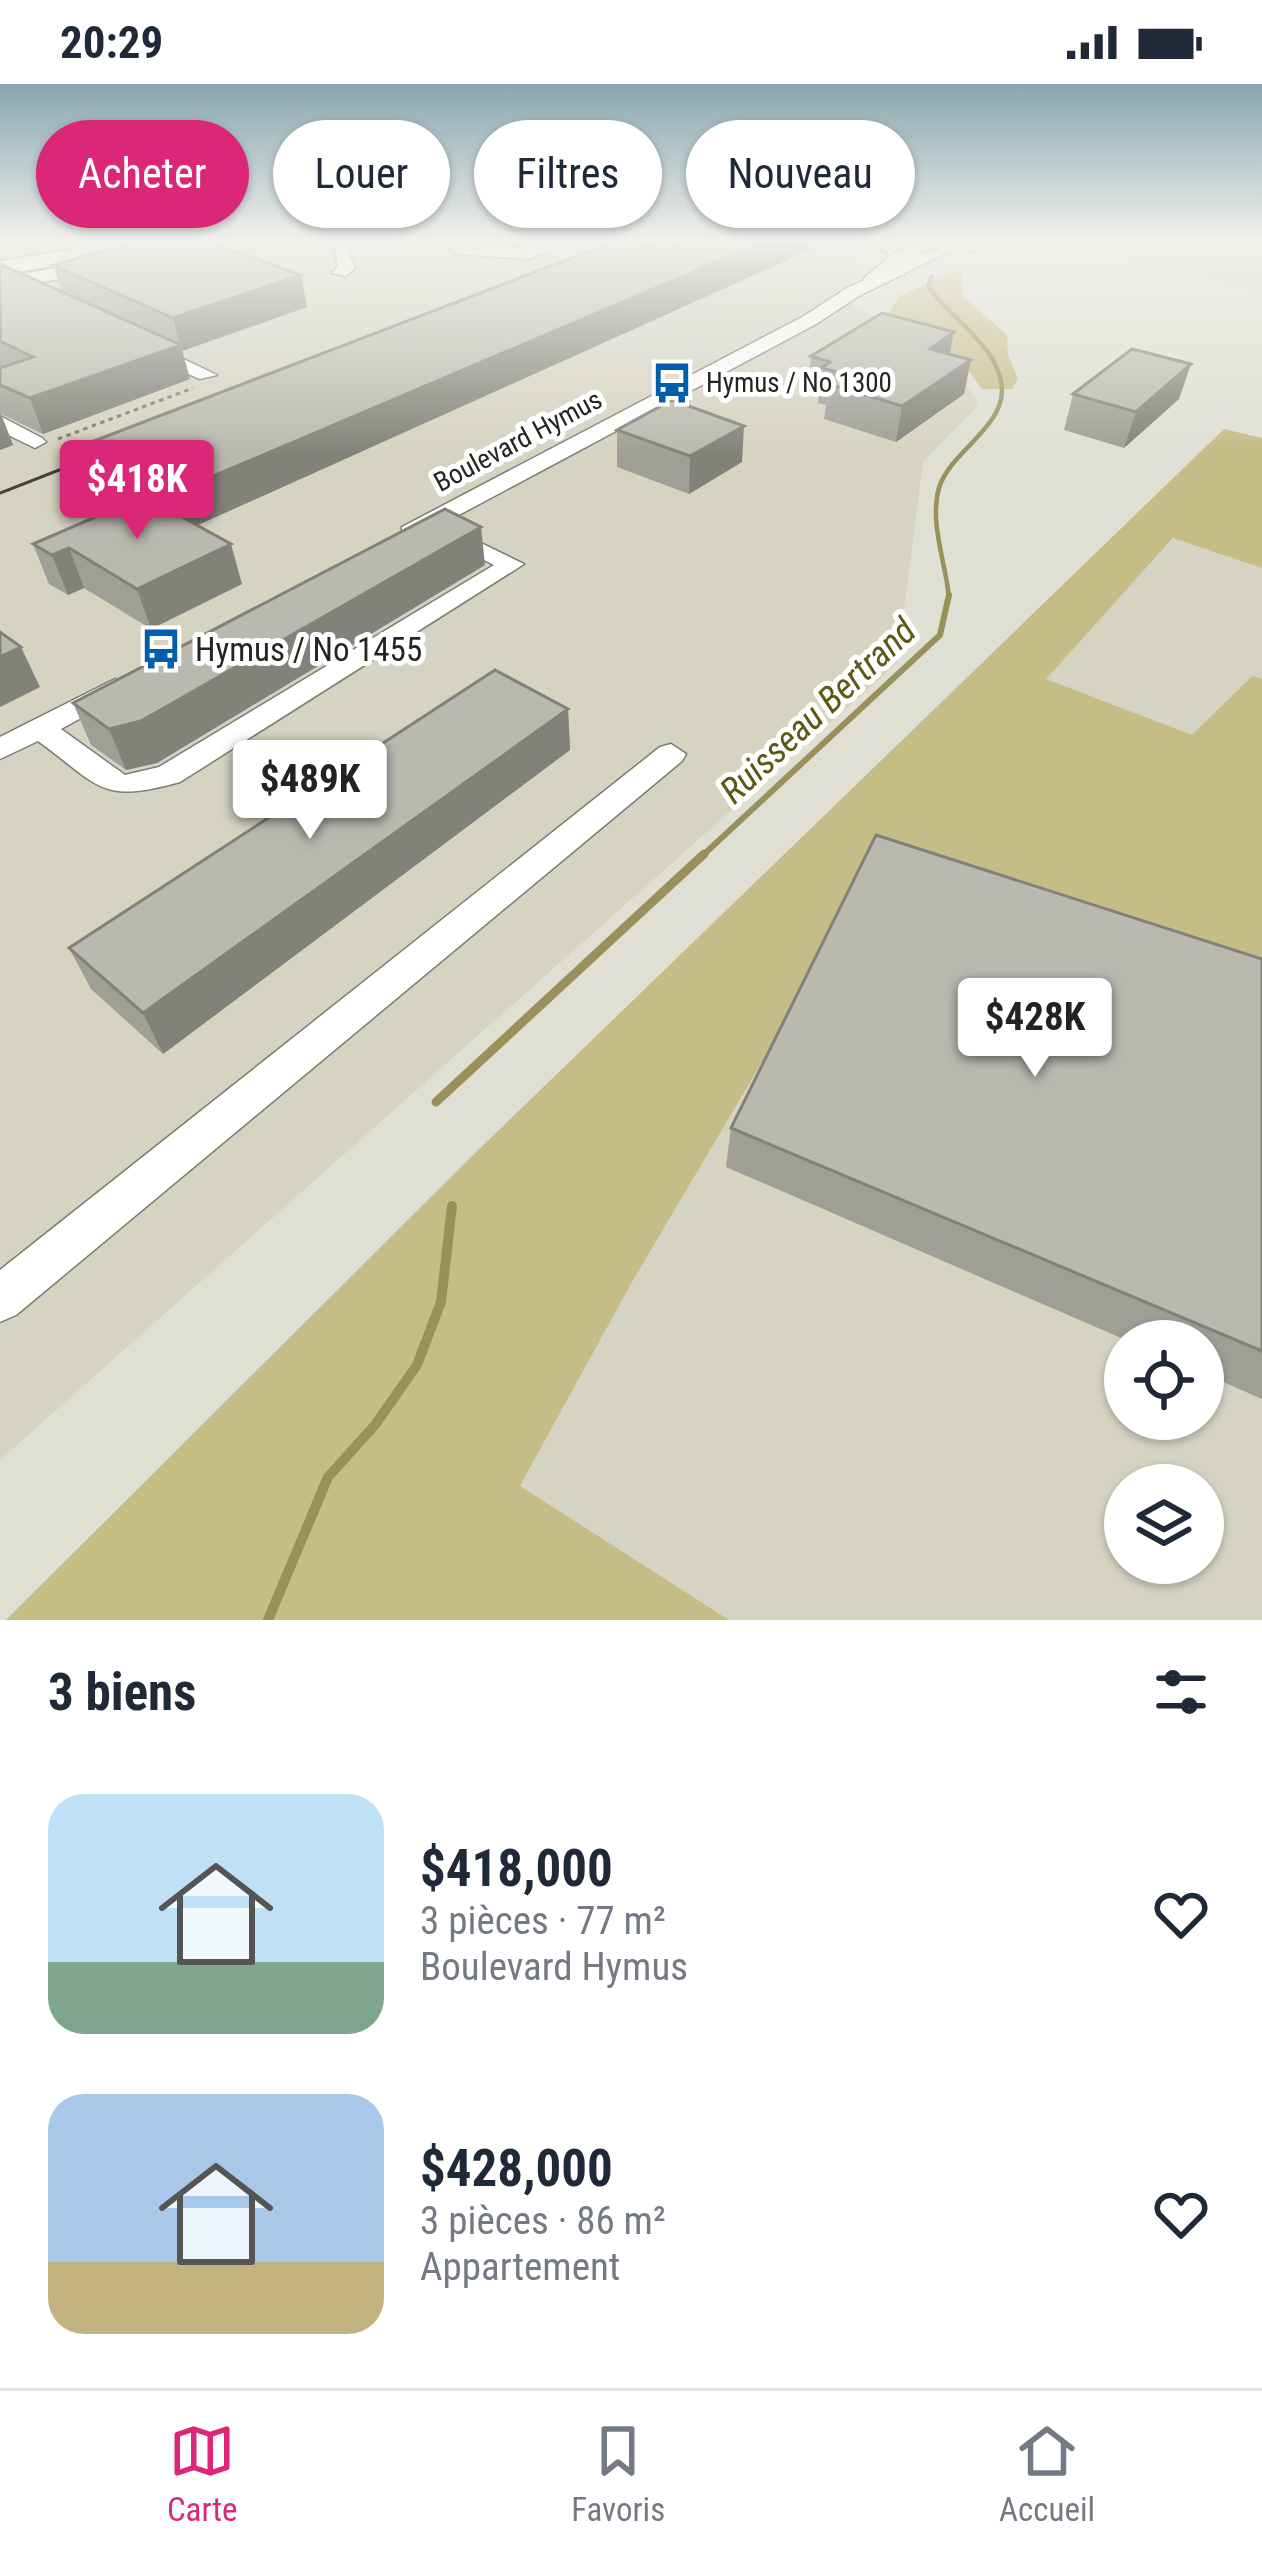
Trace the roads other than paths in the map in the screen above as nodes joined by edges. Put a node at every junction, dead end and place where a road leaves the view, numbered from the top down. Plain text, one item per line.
1 (822, 313) edge
2 (825, 313) edge
3 (810, 320) junction
4 (137, 344) edge
5 (208, 376) road end
6 (0, 422) edge
7 (35, 442) road end
8 (427, 524) junction
9 (390, 543) edge
10 (139, 676) edge
11 (40, 728) junction
12 (0, 749) edge
13 (670, 754) dead end
14 (0, 1299) edge

1 - 3 street, Boulevard Hymus
2 - 3 street, Boulevard Hymus
3 - 8 street, Boulevard Hymus
4 - 5 street
6 - 7 street
8 - 9 street, Boulevard Hymus
8 - 11 street
10 - 11 street
11 - 12 street
13 - 14 street

